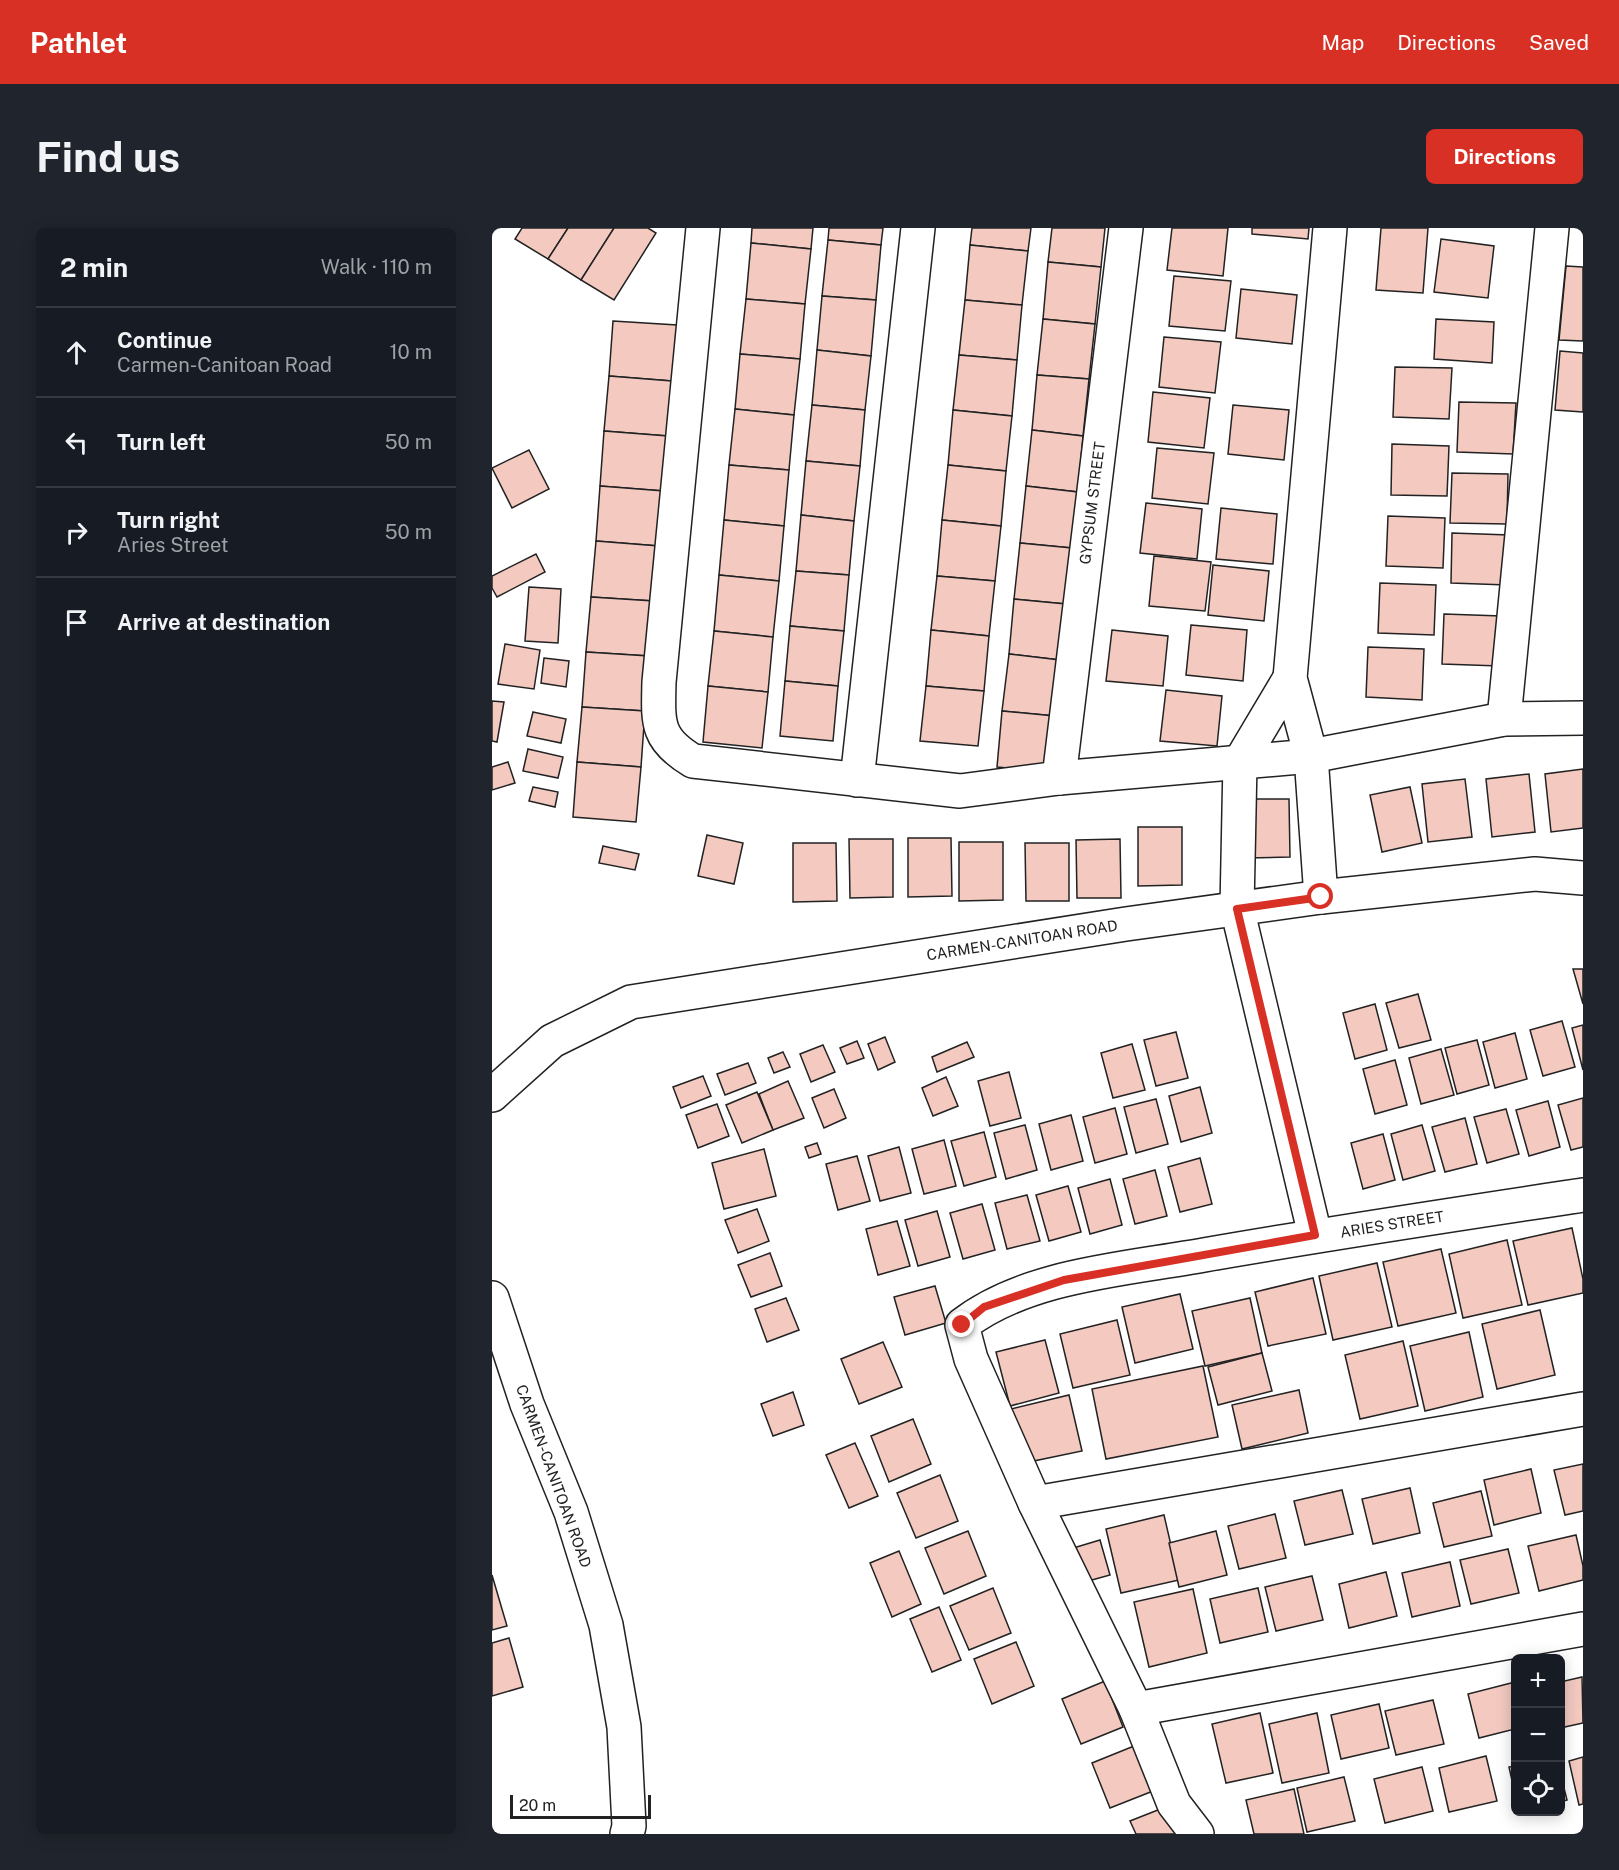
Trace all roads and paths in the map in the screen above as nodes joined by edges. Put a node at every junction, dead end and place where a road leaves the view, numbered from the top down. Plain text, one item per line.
1 (703, 228) edge
2 (918, 228) edge
3 (1126, 228) edge
4 (1330, 228) edge
5 (1552, 228) edge
6 (1290, 678) junction
7 (1583, 718) edge
8 (1504, 719) junction
9 (1311, 756) junction
10 (1240, 762) junction
11 (1059, 778) junction
12 (856, 780) junction
13 (1583, 878) edge
14 (1321, 897) junction
15 (1237, 909) junction
16 (492, 1092) edge
17 (1583, 1195) edge
18 (1315, 1235) junction
19 (492, 1298) edge
20 (1583, 1409) edge
21 (1035, 1503) junction
22 (1583, 1629) edge
23 (1136, 1709) junction
24 (627, 1834) edge
25 (1197, 1834) edge

1 - 12 street
2 - 12 street
3 - 11 street, GYPSUM STREET
4 - 6 street
5 - 8 street
6 - 9 street
6 - 10 street
7 - 8 street
8 - 9 street
9 - 10 street
9 - 14 street
10 - 11 street
10 - 15 street
11 - 12 street
13 - 14 street, CARMEN-CANITOAN ROAD
14 - 15 street, CARMEN-CANITOAN ROAD
15 - 16 street, CARMEN-CANITOAN ROAD
15 - 18 street
17 - 18 street, ARIES STREET
18 - 21 street, ARIES STREET
19 - 24 street, CARMEN-CANITOAN ROAD
20 - 21 street
21 - 23 street
22 - 23 street
23 - 25 street

